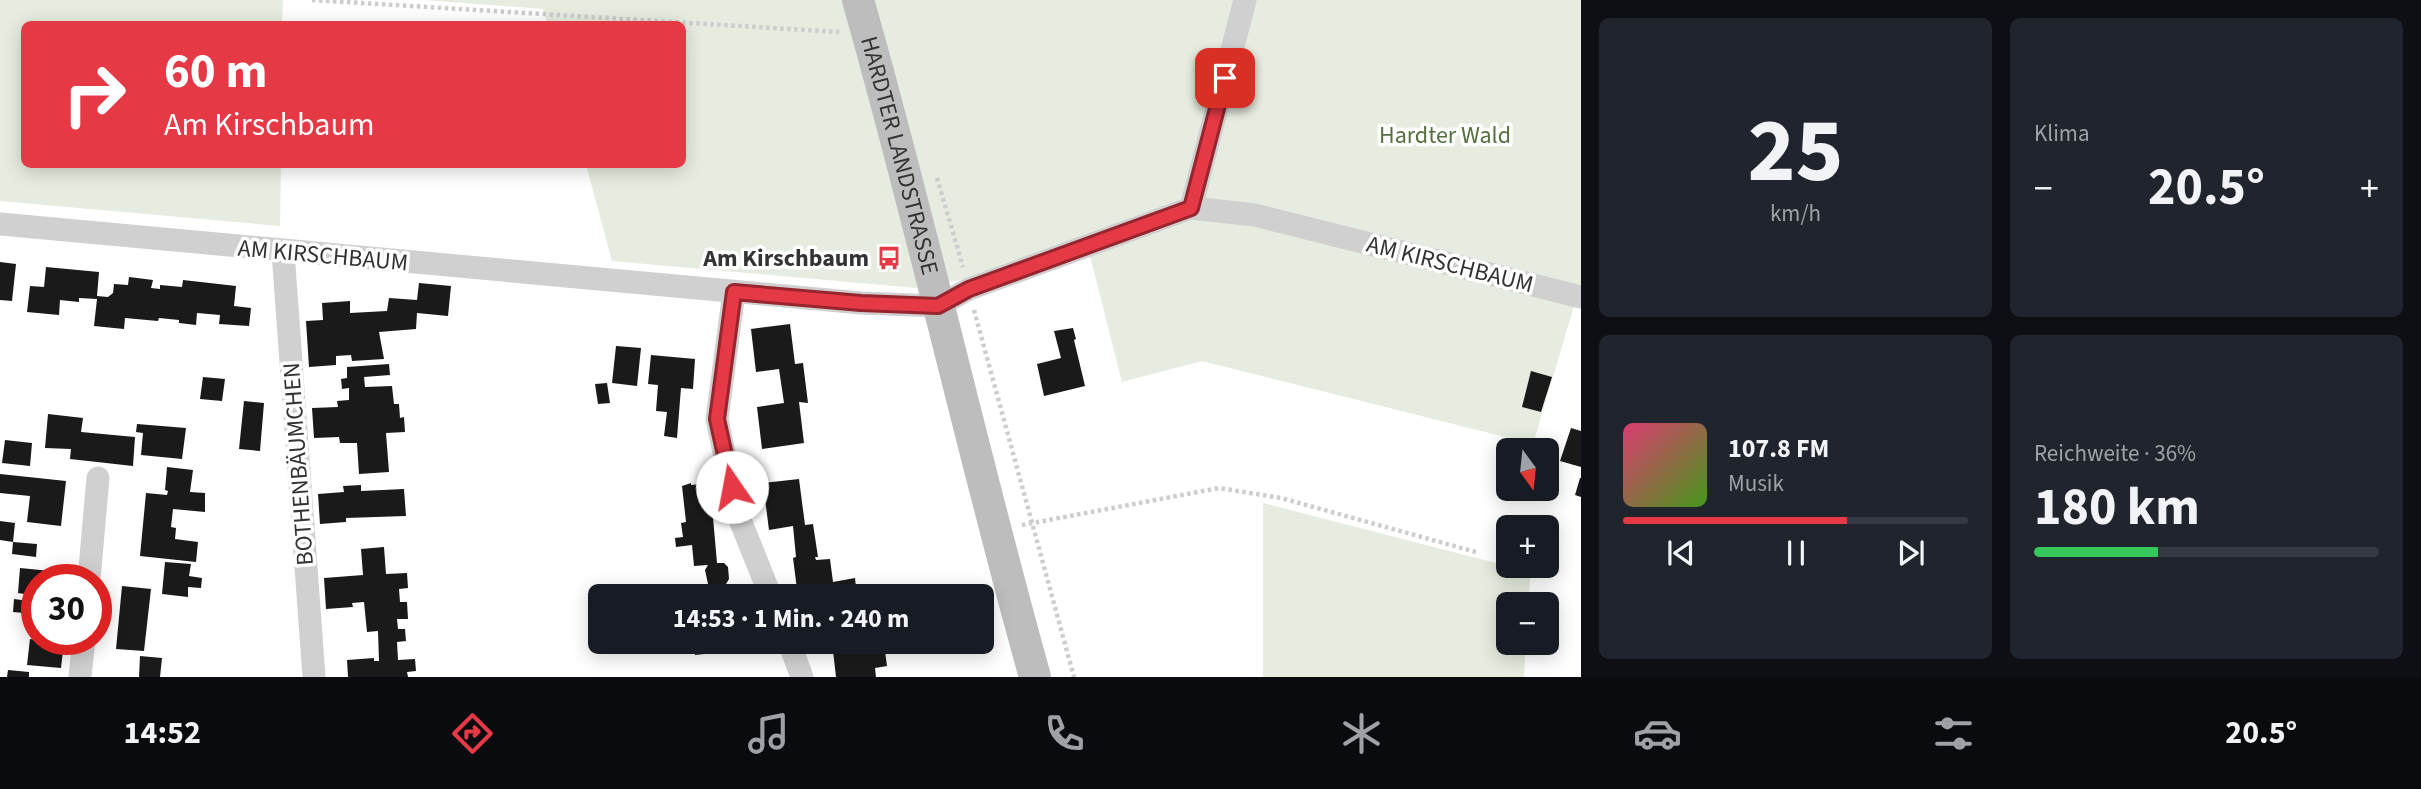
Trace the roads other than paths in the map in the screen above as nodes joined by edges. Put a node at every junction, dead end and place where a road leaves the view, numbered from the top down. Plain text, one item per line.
1 (858, 0) edge
2 (1245, 0) edge
3 (1191, 208) junction
4 (0, 224) edge
5 (282, 252) junction
6 (734, 292) junction
7 (1581, 297) edge
8 (938, 306) junction
9 (98, 478) dead end
10 (90, 564) edge
11 (766, 584) edge
12 (793, 654) edge
13 (82, 655) edge
14 (80, 677) edge
15 (314, 677) edge
16 (802, 677) edge
17 (1035, 677) edge

1 - 8 main road, HARDTER LANDSTRASSE
2 - 3 street
3 - 7 street, AM KIRSCHBAUM
3 - 8 street, AM KIRSCHBAUM
4 - 5 street, AM KIRSCHBAUM
5 - 6 street, AM KIRSCHBAUM
5 - 15 street, BOTHENBÄUMCHEN
6 - 8 street, AM KIRSCHBAUM
6 - 11 street
8 - 17 main road, HARDTER LANDSTRASSE
9 - 10 street
12 - 16 street
13 - 14 street

